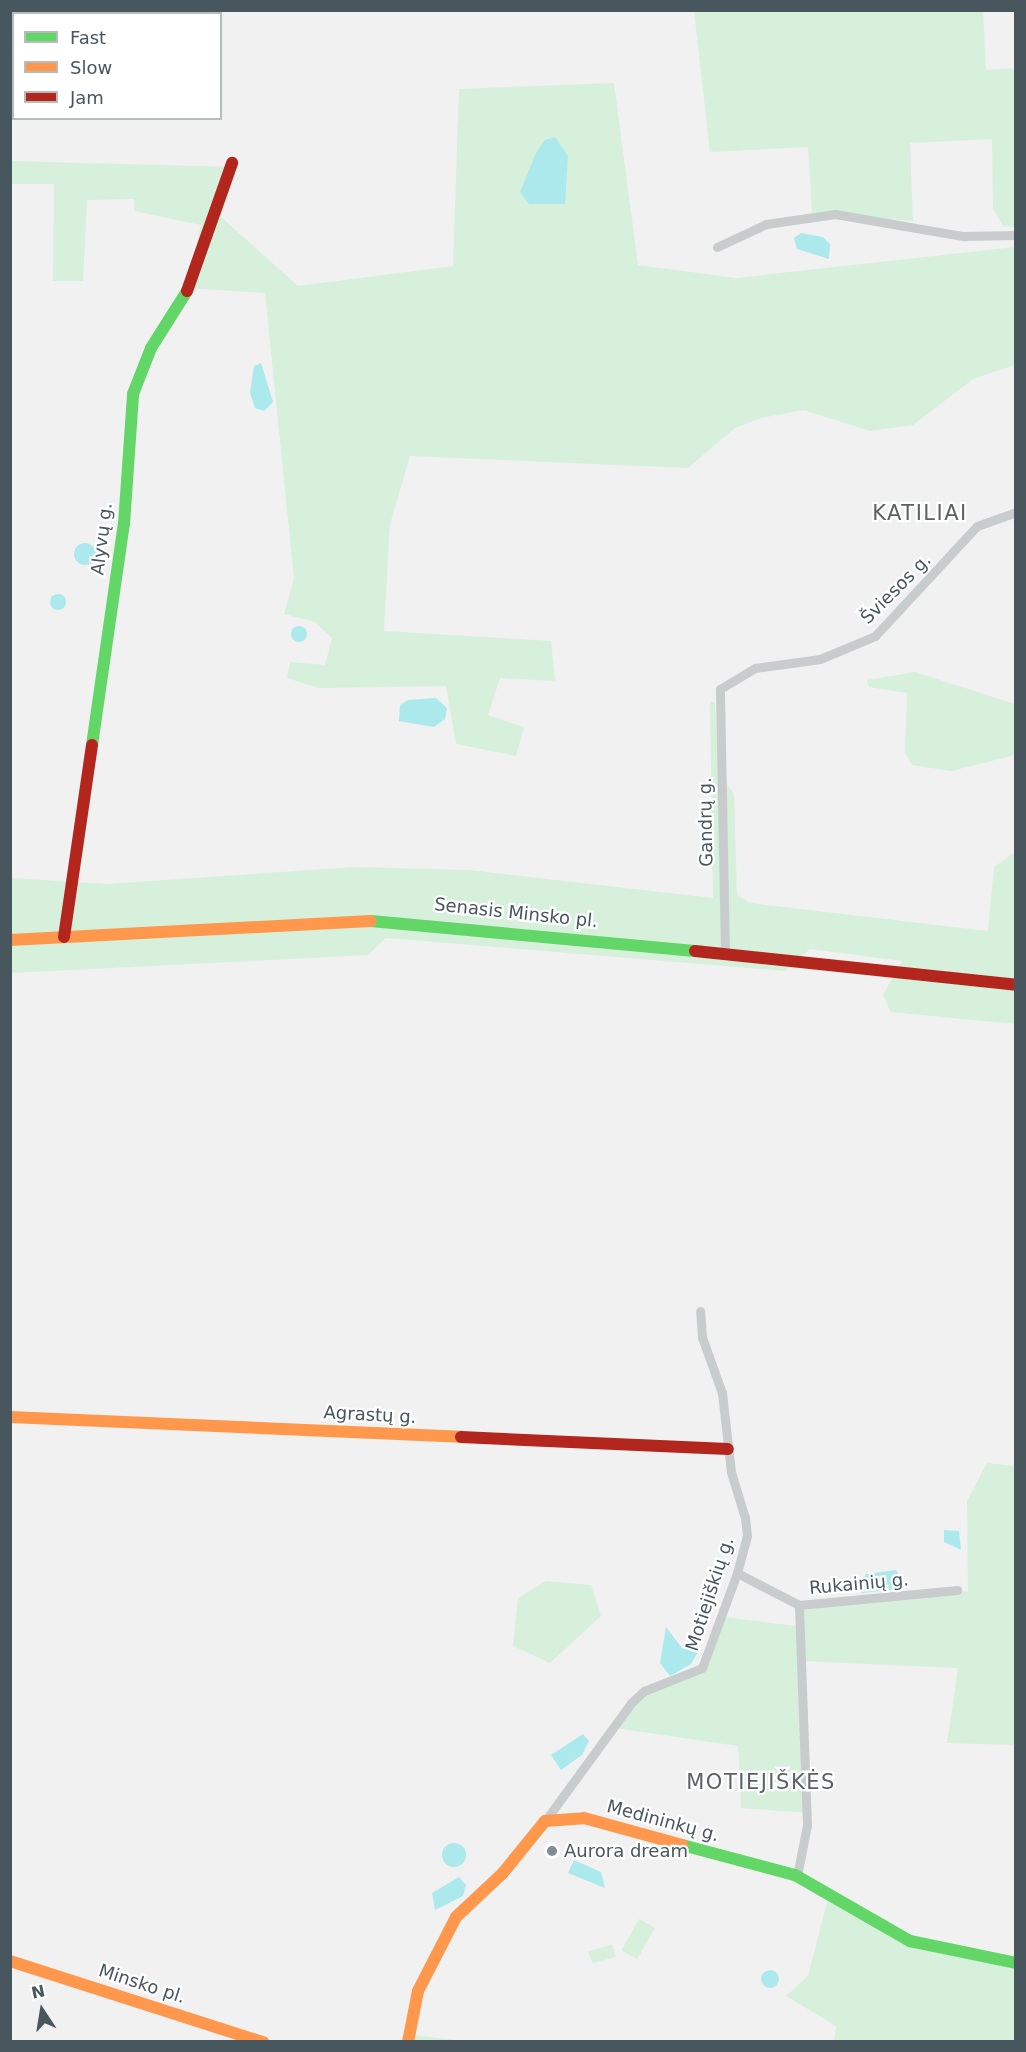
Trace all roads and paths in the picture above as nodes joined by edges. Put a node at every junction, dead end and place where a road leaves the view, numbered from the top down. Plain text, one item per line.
1 (232, 163) dead end
2 (1016, 235) edge
3 (717, 247) dead end
4 (1016, 512) edge
5 (720, 689) joint
6 (64, 937) junction
7 (10, 940) edge
8 (725, 953) junction
9 (1016, 985) edge
10 (700, 1311) dead end
11 (10, 1418) edge
12 (728, 1449) junction
13 (737, 1573) junction
14 (957, 1590) dead end
15 (799, 1605) junction
16 (545, 1821) junction
17 (797, 1876) junction
18 (10, 1961) edge
19 (1016, 1963) edge
20 (264, 2042) edge
21 (408, 2042) edge

1 - 6 main road, Alyvų g.
2 - 3 street
4 - 5 street, Šviesos g.
5 - 8 street, Gandrų g.
6 - 7 main road, Senasis Minsko pl.
6 - 8 main road, Senasis Minsko pl.
8 - 9 main road, Senasis Minsko pl.
10 - 12 street, Motiejiškių g.
11 - 12 main road, Agrastų g.
12 - 13 street, Motiejiškių g.
13 - 15 street, Rukainių g.
13 - 16 street, Motiejiškių g.
14 - 15 street, Rukainių g.
15 - 17 street
16 - 17 main road, Medininkų g.
16 - 21 main road
17 - 19 main road, Medininkų g.
18 - 20 main road, Minsko pl.

